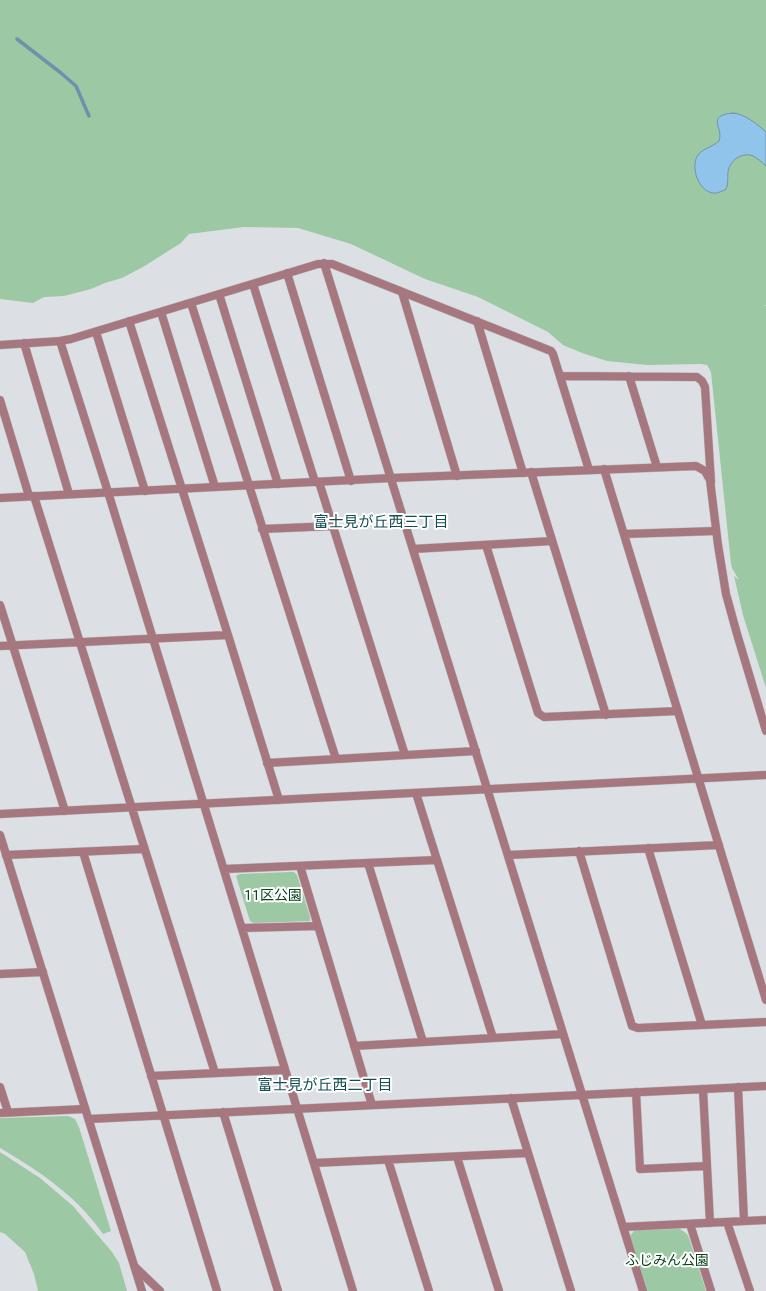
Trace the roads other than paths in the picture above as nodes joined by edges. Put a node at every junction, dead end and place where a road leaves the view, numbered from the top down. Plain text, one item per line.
1 (324, 264) junction
2 (287, 273) junction
3 (253, 284) junction
4 (402, 292) junction
5 (219, 294) junction
6 (191, 302) junction
7 (161, 312) junction
8 (476, 321) junction
9 (128, 322) junction
10 (96, 332) junction
11 (60, 341) junction
12 (24, 343) junction
13 (0, 344) edge
14 (560, 376) junction
15 (629, 376) junction
16 (0, 400) edge
17 (657, 467) junction
18 (604, 469) junction
19 (589, 470) junction
20 (527, 472) junction
21 (457, 476) junction
22 (391, 478) junction
23 (351, 480) junction
24 (317, 482) junction
25 (711, 482) junction
26 (278, 484) junction
27 (248, 486) junction
28 (215, 487) junction
29 (182, 489) junction
30 (145, 491) junction
31 (108, 492) junction
32 (69, 494) junction
33 (31, 496) junction
34 (0, 498) edge
35 (333, 526) junction
36 (262, 529) junction
37 (716, 531) junction
38 (624, 534) junction
39 (552, 541) junction
40 (486, 545) junction
41 (413, 549) junction
42 (0, 605) edge
43 (228, 636) junction
44 (153, 639) junction
45 (80, 642) junction
46 (13, 645) junction
47 (0, 646) edge
48 (678, 711) junction
49 (606, 715) junction
50 (766, 731) edge
51 (476, 751) junction
52 (405, 755) junction
53 (336, 759) junction
54 (267, 763) junction
55 (766, 775) edge
56 (698, 778) junction
57 (487, 789) junction
58 (416, 793) junction
59 (278, 800) junction
60 (203, 804) junction
61 (132, 808) junction
62 (65, 811) junction
63 (0, 814) edge
64 (0, 835) edge
65 (718, 845) junction
66 (648, 848) junction
67 (144, 849) junction
68 (579, 851) junction
69 (83, 852) junction
70 (6, 855) junction
71 (508, 855) junction
72 (437, 860) junction
73 (368, 863) junction
74 (300, 866) junction
75 (224, 870) junction
76 (318, 926) junction
77 (242, 928) junction
78 (43, 972) junction
79 (0, 974) edge
80 (766, 1000) edge
81 (766, 1022) edge
82 (702, 1025) junction
83 (563, 1034) junction
84 (493, 1038) junction
85 (423, 1042) junction
86 (354, 1046) junction
87 (285, 1070) junction
88 (215, 1073) junction
89 (151, 1076) junction
90 (766, 1086) edge
91 (0, 1087) edge
92 (738, 1087) junction
93 (703, 1089) junction
94 (636, 1092) junction
95 (582, 1095) junction
96 (511, 1098) junction
97 (372, 1105) junction
98 (85, 1109) junction
99 (297, 1109) junction
100 (4, 1112) edge
101 (223, 1112) junction
102 (163, 1115) junction
103 (89, 1119) junction
104 (528, 1153) junction
105 (457, 1157) junction
106 (388, 1160) junction
107 (314, 1163) junction
108 (707, 1166) junction
109 (766, 1220) edge
110 (744, 1221) junction
111 (728, 1222) junction
112 (710, 1223) junction
113 (690, 1224) junction
114 (623, 1227) junction
115 (135, 1267) junction
116 (142, 1291) edge
117 (160, 1291) edge
118 (217, 1291) edge
119 (278, 1291) edge
120 (353, 1291) edge
121 (429, 1291) edge
122 (499, 1291) edge
123 (571, 1291) edge
124 (643, 1291) edge
125 (711, 1291) edge
126 (750, 1291) edge

1 - 2 street
1 - 4 street
1 - 22 street
2 - 3 street
2 - 23 street
3 - 5 street
3 - 24 street
4 - 8 street
4 - 21 street
5 - 6 street
5 - 26 street
6 - 7 street
6 - 27 street
7 - 9 street
7 - 28 street
8 - 14 street
8 - 20 street
9 - 10 street
9 - 29 street
10 - 11 street
10 - 30 street
11 - 12 street
11 - 31 street
12 - 13 street
12 - 32 street
14 - 15 street
14 - 19 street
15 - 17 street
15 - 25 street
16 - 33 street
17 - 18 street
17 - 25 street
18 - 19 street
18 - 38 street
19 - 20 street
20 - 21 street
20 - 39 street
21 - 22 street
22 - 23 street
22 - 41 street
23 - 24 street
24 - 26 street
24 - 35 street
25 - 37 street
26 - 27 street
27 - 28 street
27 - 36 street
28 - 29 street
29 - 30 street
29 - 43 street
30 - 31 street
31 - 32 street
31 - 44 street
32 - 33 street
33 - 34 street
33 - 45 street
35 - 36 street
35 - 52 street
36 - 53 street
37 - 38 street
37 - 50 street
38 - 48 street
39 - 40 street
39 - 49 street
40 - 41 street
40 - 49 street
41 - 51 street
42 - 46 street
43 - 44 street
43 - 54 street
44 - 45 street
44 - 60 street
45 - 46 street
45 - 61 street
46 - 47 street
46 - 62 street
48 - 49 street
48 - 56 street
51 - 52 street
51 - 57 street
52 - 53 street
53 - 54 street
54 - 59 street
55 - 56 street
56 - 57 street
56 - 65 street
57 - 58 street
57 - 71 street
58 - 59 street
58 - 72 street
59 - 60 street
60 - 61 street
60 - 75 street
61 - 62 street
61 - 67 street
62 - 63 street
64 - 70 street
65 - 66 street
65 - 80 street
66 - 68 street
66 - 82 street
67 - 69 street
67 - 88 street
68 - 71 street
68 - 82 street
69 - 70 street
69 - 89 street
70 - 78 street
71 - 83 street
72 - 73 street
72 - 84 street
73 - 74 street
73 - 85 street
74 - 75 street
74 - 76 street
75 - 77 street
76 - 77 street
76 - 86 street
77 - 87 street
78 - 79 street
78 - 98 street
81 - 82 street
83 - 84 street
83 - 95 street
84 - 85 street
85 - 86 street
86 - 97 street
87 - 88 street
87 - 99 street
88 - 89 street
89 - 102 street
90 - 92 street
91 - 100 street
92 - 93 street
92 - 110 street
93 - 94 street
93 - 108 street
94 - 95 street
94 - 108 street
95 - 96 street
95 - 114 street
96 - 97 street
96 - 104 street
97 - 99 street
98 - 100 street
98 - 103 street
99 - 101 street
99 - 107 street
101 - 102 street
101 - 119 street
102 - 103 street
102 - 118 street
103 - 115 street
104 - 105 street
104 - 123 street
105 - 106 street
105 - 122 street
106 - 107 street
106 - 121 street
107 - 120 street
108 - 112 street
109 - 110 street
110 - 111 street
111 - 112 street
111 - 126 street
112 - 113 street
113 - 114 street
113 - 125 street
114 - 124 street
115 - 116 street
115 - 117 street

